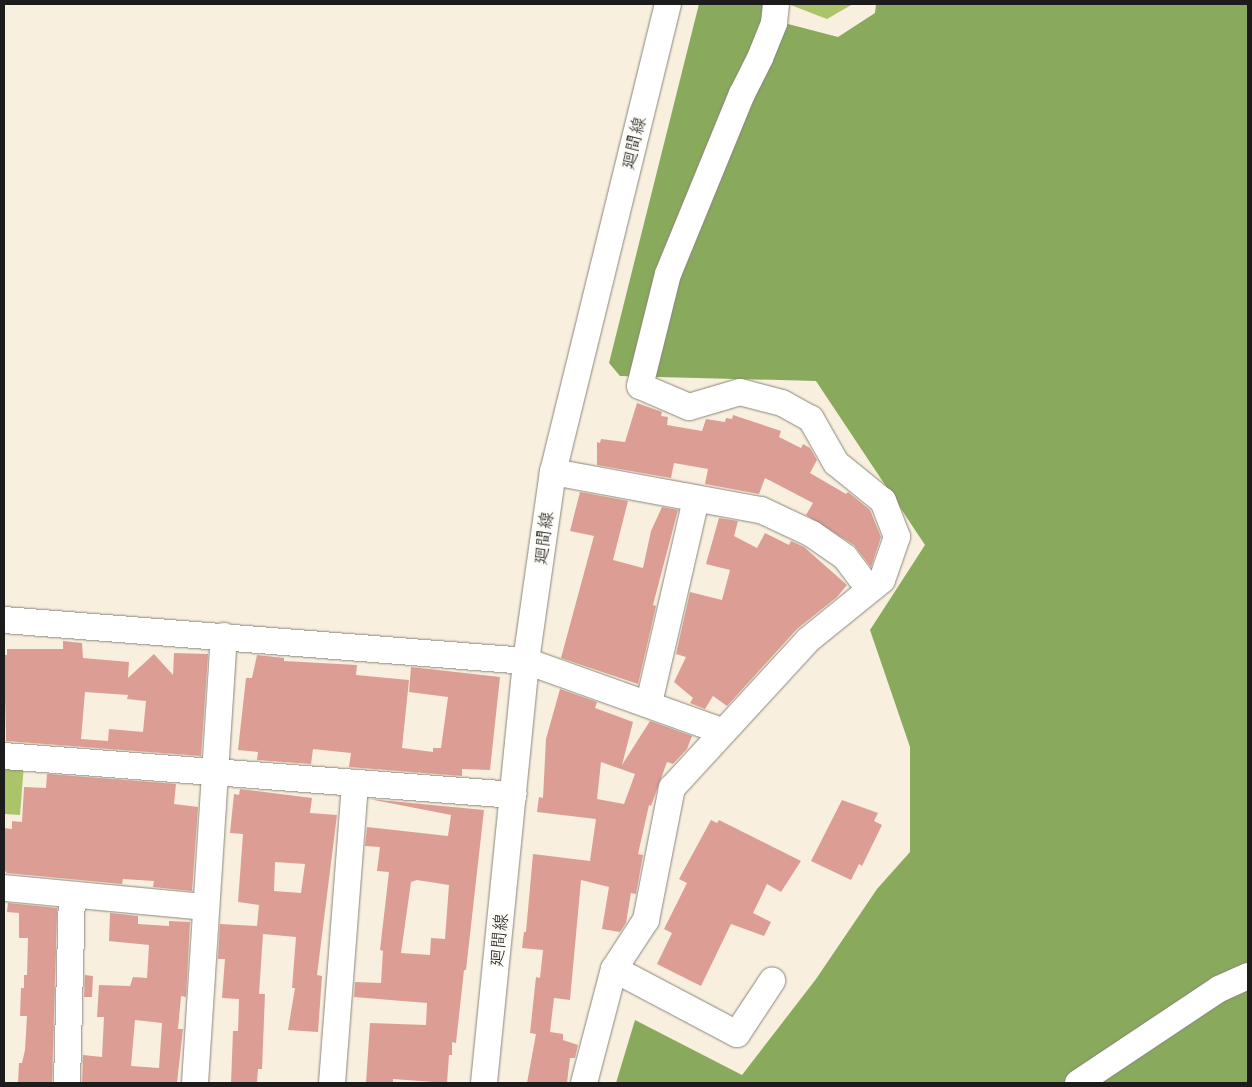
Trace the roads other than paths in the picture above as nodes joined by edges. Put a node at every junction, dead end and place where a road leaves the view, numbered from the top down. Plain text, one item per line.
1 (668, 4) edge
2 (776, 4) edge
3 (553, 472) junction
4 (696, 499) junction
5 (868, 588) junction
6 (4, 620) edge
7 (224, 636) junction
8 (526, 661) junction
9 (649, 703) junction
10 (722, 731) junction
11 (4, 756) edge
12 (214, 773) junction
13 (355, 783) junction
14 (514, 795) junction
15 (4, 888) edge
16 (72, 895) junction
17 (206, 907) junction
18 (614, 969) junction
19 (1248, 976) edge
20 (772, 981) dead end
21 (67, 1083) edge
22 (195, 1083) edge
23 (332, 1083) edge
24 (484, 1083) edge
25 (584, 1083) edge
26 (1078, 1083) edge

1 - 3 street, 廻間線
2 - 5 street
3 - 4 street
3 - 8 street, 廻間線
4 - 5 street
4 - 9 street
5 - 10 street
6 - 7 street
7 - 8 street
7 - 12 street
8 - 9 street
8 - 14 street, 廻間線
9 - 10 street
10 - 18 street
11 - 12 street
12 - 13 street
12 - 17 street
13 - 14 street
13 - 23 street
14 - 24 street, 廻間線
15 - 16 street
16 - 17 street
16 - 21 street
17 - 22 street
18 - 20 street
18 - 25 street
19 - 26 street

